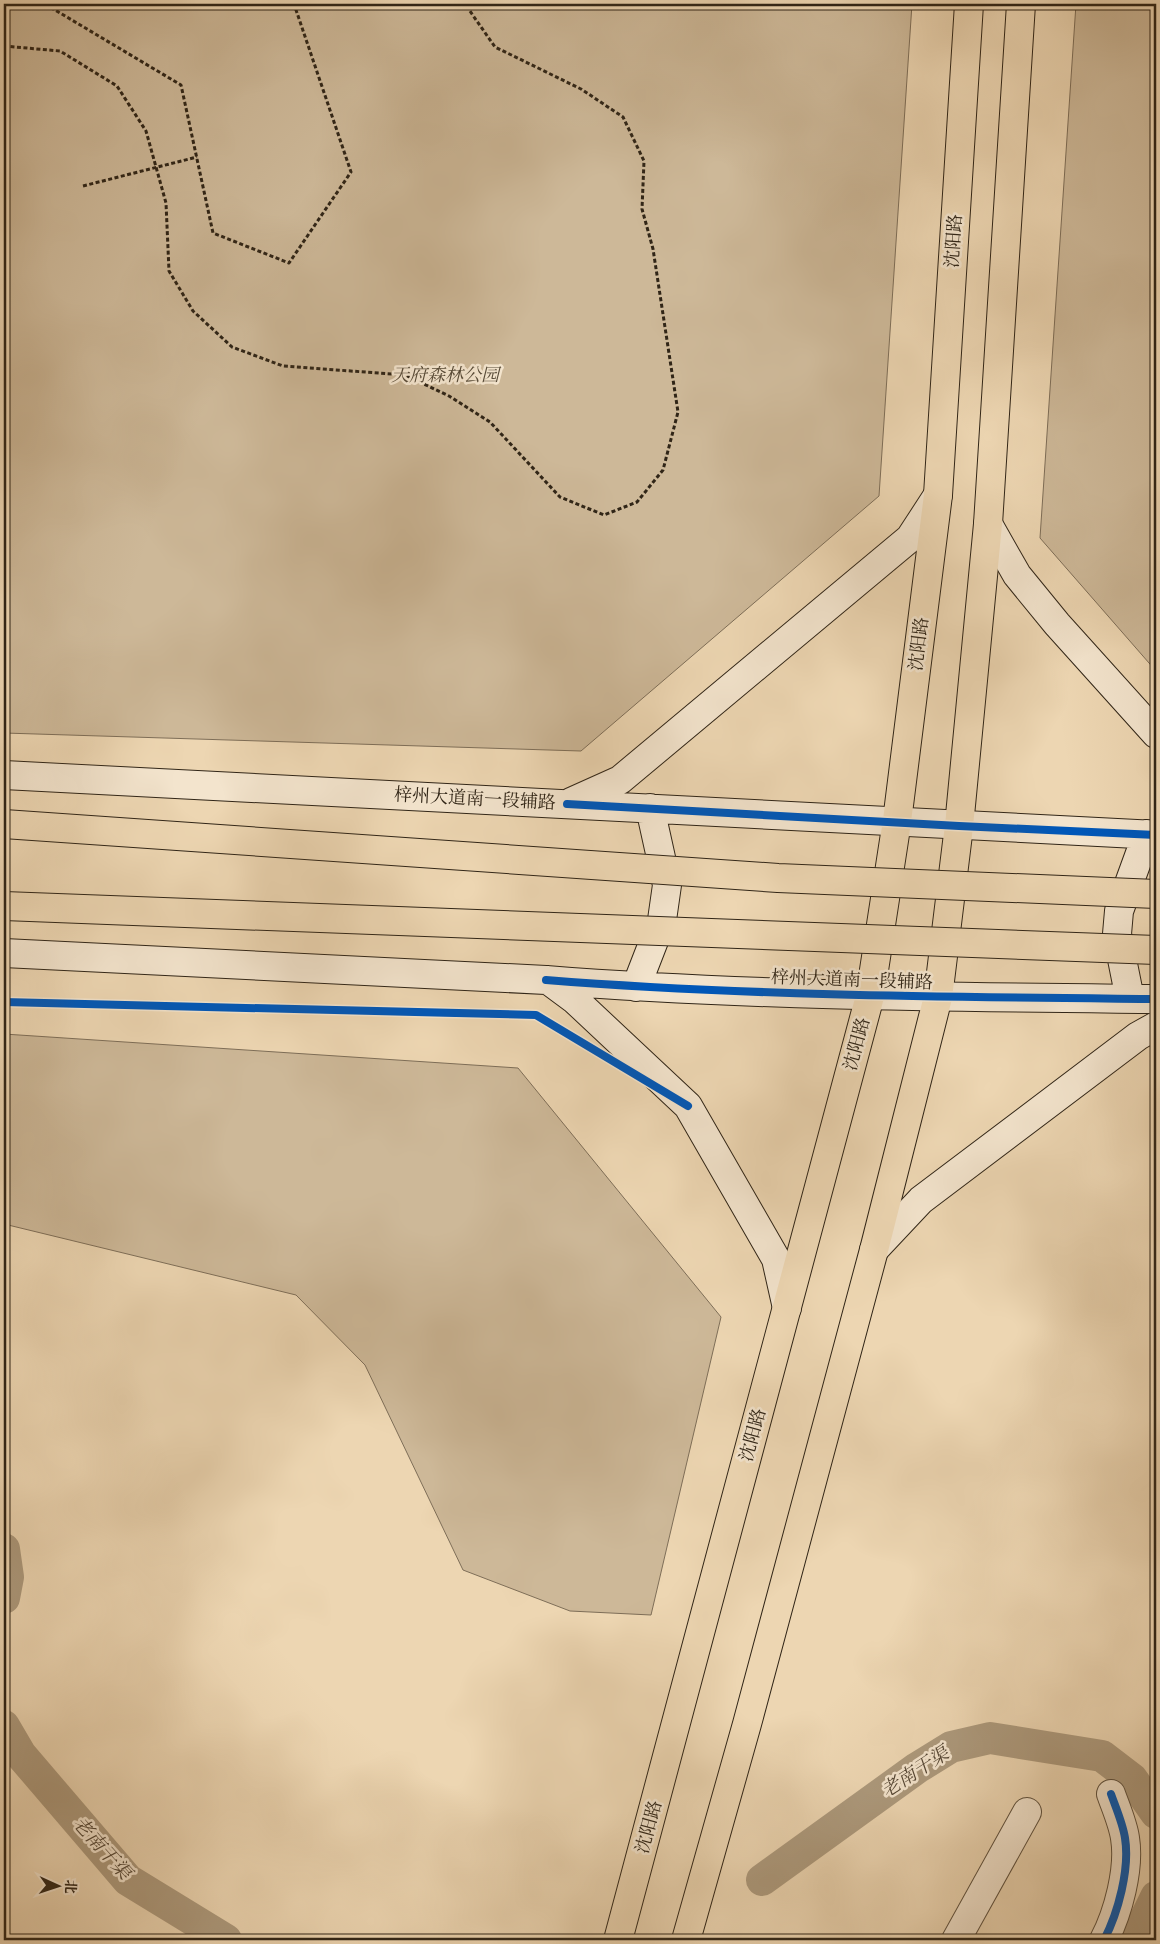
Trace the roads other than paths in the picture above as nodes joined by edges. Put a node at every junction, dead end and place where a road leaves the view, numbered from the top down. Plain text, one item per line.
1 (969, 4) edge
2 (1021, 4) edge
3 (938, 495) junction
4 (988, 524) junction
5 (1156, 734) edge
6 (4, 775) edge
7 (568, 804) junction
8 (650, 808) junction
9 (897, 821) junction
10 (4, 824) edge
11 (959, 826) junction
12 (1152, 835) edge
13 (1156, 894) edge
14 (4, 906) edge
15 (1156, 950) edge
16 (4, 953) edge
17 (546, 980) junction
18 (636, 987) junction
19 (870, 996) junction
20 (938, 997) junction
21 (1143, 999) edge
22 (1156, 1026) edge
23 (874, 1250) junction
24 (787, 1308) junction
25 (1112, 1794) dead end
26 (1027, 1812) dead end
27 (618, 1940) edge
28 (686, 1940) edge
29 (956, 1940) edge
30 (1104, 1940) edge

1 - 3 main road, 沈阳路
2 - 4 main road
3 - 7 main road
3 - 9 main road, 沈阳路
4 - 5 main road
4 - 11 main road
6 - 7 main road, 梓州大道南一段辅路
7 - 8 main road, 梓州大道南一段辅路
8 - 9 main road, 梓州大道南一段辅路
8 - 18 main road
9 - 11 main road, 梓州大道南一段辅路
9 - 19 main road, 沈阳路
10 - 13 main road, bridge
11 - 12 main road, 梓州大道南一段辅路
11 - 20 main road
12 - 21 main road
14 - 15 main road, bridge
16 - 17 main road, 梓州大道南一段辅路
17 - 18 main road, 梓州大道南一段辅路
17 - 24 main road
18 - 19 main road, 梓州大道南一段辅路
19 - 20 main road, 梓州大道南一段辅路
19 - 24 main road, 沈阳路
20 - 21 main road, 梓州大道南一段辅路
20 - 23 main road
22 - 23 main road
23 - 28 main road
24 - 27 main road, 沈阳路
25 - 30 main road
26 - 29 main road

